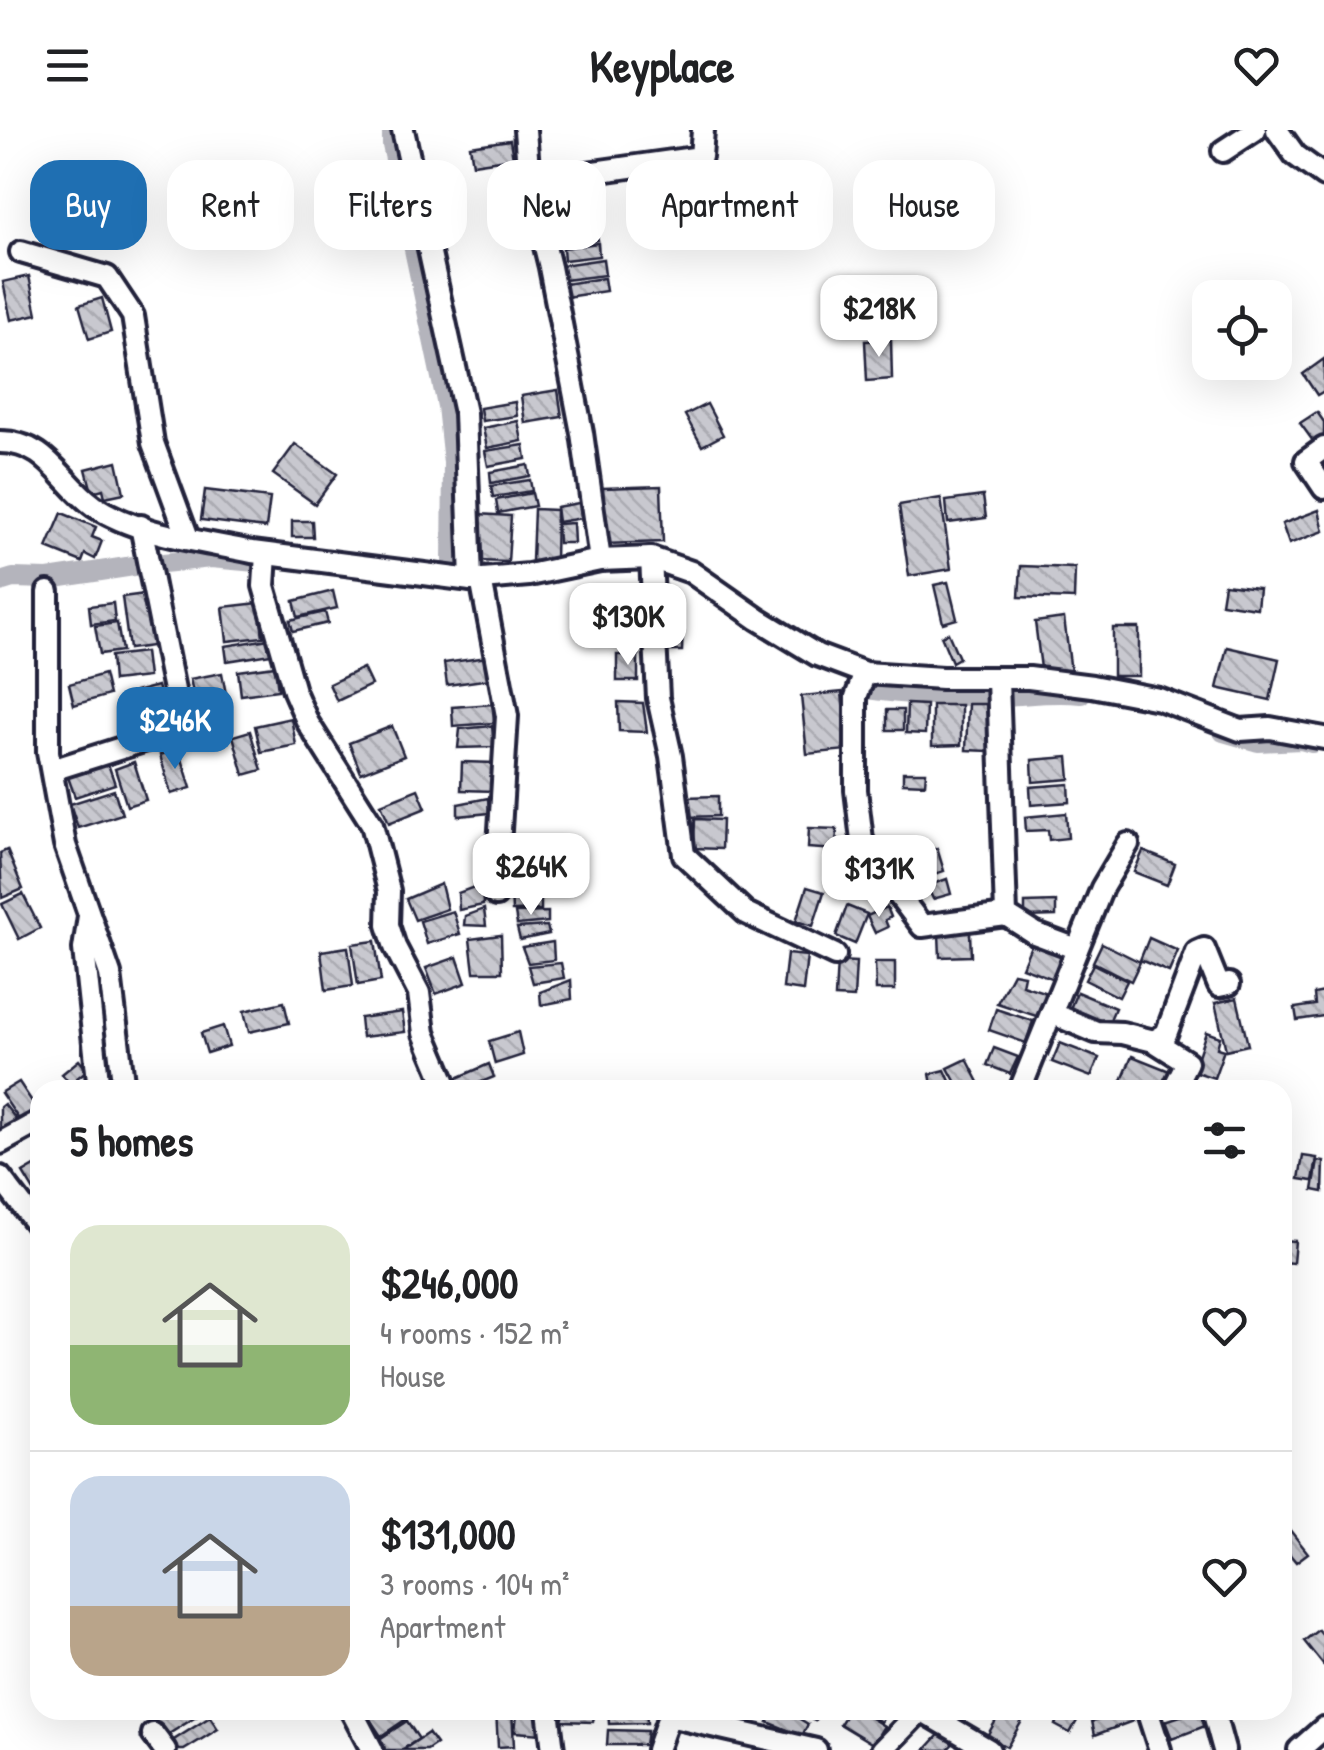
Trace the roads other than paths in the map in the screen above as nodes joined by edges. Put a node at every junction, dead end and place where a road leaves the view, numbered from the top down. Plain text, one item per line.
1 (403, 130) edge
2 (525, 130) edge
3 (703, 130) edge
4 (1256, 130) edge
5 (1277, 130) edge
6 (1223, 152) dead end
7 (527, 160) edge
8 (606, 170) edge
9 (1324, 176) edge
10 (546, 250) edge
11 (22, 252) dead end
12 (0, 442) edge
13 (1324, 448) edge
14 (1324, 488) edge
15 (141, 526) junction
16 (188, 538) junction
17 (266, 554) junction
18 (651, 558) junction
19 (600, 560) junction
20 (476, 579) junction
21 (48, 592) dead end
22 (866, 673) junction
23 (998, 688) junction
24 (1324, 738) edge
25 (52, 770) junction
26 (1128, 844) dead end
27 (496, 894) dead end
28 (89, 914) junction
29 (1006, 915) junction
30 (1078, 950) junction
31 (835, 955) dead end
32 (1229, 984) dead end
33 (1051, 1014) junction
34 (1154, 1041) junction
35 (98, 1080) edge
36 (123, 1080) edge
37 (444, 1080) edge
38 (1024, 1080) edge
39 (1178, 1080) edge
40 (30, 1127) edge
41 (0, 1144) edge
42 (0, 1177) edge
43 (30, 1217) edge
44 (356, 1720) edge
45 (549, 1720) edge
46 (667, 1720) edge
47 (698, 1720) edge
48 (910, 1720) edge
49 (937, 1720) edge
50 (1150, 1720) edge
51 (1216, 1720) edge
52 (1324, 1728) edge
53 (372, 1750) edge
54 (553, 1750) edge
55 (656, 1750) edge
56 (816, 1750) edge
57 (882, 1750) edge
58 (989, 1750) edge
59 (1160, 1750) edge
60 (1224, 1750) edge
61 (1299, 1750) edge

1 - 20 street
2 - 7 street
3 - 8 street
4 - 6 street
5 - 9 street
10 - 19 street
11 - 16 street
12 - 15 street
13 - 14 street
15 - 16 street
15 - 25 street
16 - 17 street
17 - 20 street
17 - 37 street
18 - 19 street
18 - 22 street
18 - 31 street
19 - 20 street
20 - 27 street
21 - 25 street
22 - 23 street
22 - 29 street
23 - 24 street
23 - 29 street
25 - 28 street
26 - 30 street
28 - 35 street
28 - 36 street
29 - 30 street
30 - 33 street
32 - 34 street
33 - 34 street
33 - 38 street
34 - 39 street
40 - 41 street
42 - 43 street
44 - 53 street
45 - 54 street
46 - 55 street
47 - 56 street
48 - 57 street
49 - 58 street
50 - 59 street
51 - 60 street
52 - 61 street

